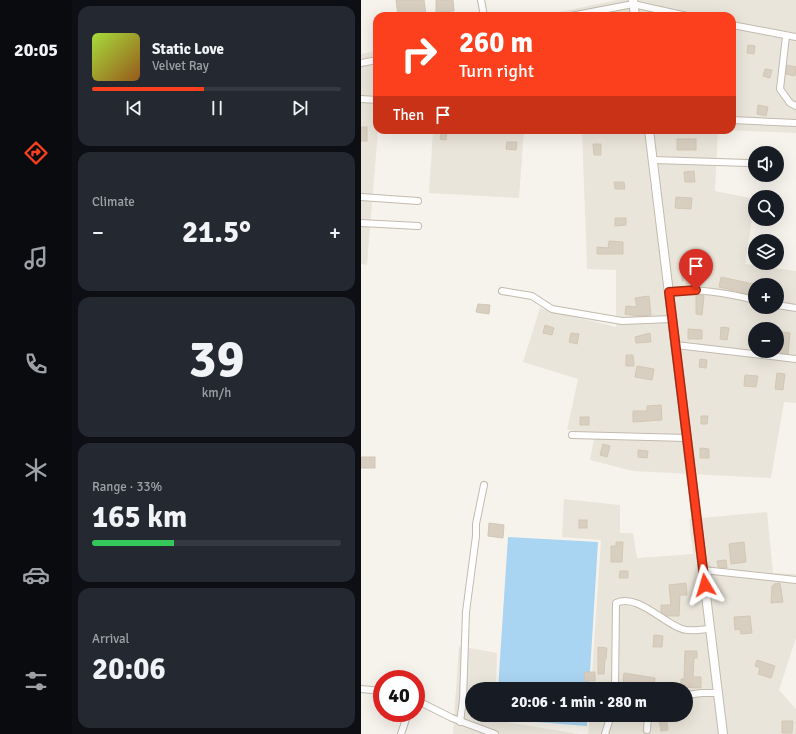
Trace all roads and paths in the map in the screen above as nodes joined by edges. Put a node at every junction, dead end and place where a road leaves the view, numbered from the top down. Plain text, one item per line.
1 (481, 0) edge
2 (633, 2) edge
3 (483, 12) edge
4 (589, 12) edge
5 (634, 12) edge
6 (672, 12) edge
7 (736, 26) edge
8 (786, 36) junction
9 (796, 37) edge
10 (373, 61) edge
11 (361, 63) edge
12 (361, 99) edge
13 (373, 100) edge
14 (796, 106) edge
15 (736, 120) edge
16 (796, 123) edge
17 (650, 134) edge
18 (653, 160) junction
19 (748, 163) edge
20 (361, 197) edge
21 (418, 201) dead end
22 (361, 223) edge
23 (418, 226) dead end
24 (502, 291) dead end
25 (669, 292) junction
26 (748, 298) edge
27 (784, 306) edge
28 (796, 308) edge
29 (672, 319) junction
30 (675, 345) junction
31 (796, 359) edge
32 (572, 435) dead end
33 (687, 438) junction
34 (484, 485) dead end
35 (703, 570) junction
36 (796, 580) edge
37 (710, 629) junction
38 (615, 682) edge
39 (361, 689) edge
40 (373, 690) edge
41 (718, 693) junction
42 (693, 695) edge
43 (425, 704) edge
44 (405, 722) edge
45 (460, 722) junction
46 (609, 722) edge
47 (648, 722) edge
48 (647, 730) dead end
49 (401, 734) edge
50 (495, 734) edge
51 (605, 734) edge
52 (723, 734) edge

1 - 3 street
2 - 4 street
2 - 5 street
2 - 6 street
7 - 8 street
8 - 9 street
8 - 14 street
10 - 11 street
12 - 13 street
15 - 16 street
17 - 18 street
18 - 19 street
18 - 25 street
20 - 21 street
22 - 23 street
24 - 29 street
25 - 26 street
25 - 29 street
27 - 28 street
29 - 30 street
30 - 31 street
30 - 33 street
32 - 33 street
33 - 35 street
34 - 45 street
35 - 36 street
35 - 37 street
37 - 38 street
37 - 41 street
39 - 40 street
41 - 42 street
41 - 52 street
43 - 45 street
44 - 49 street
45 - 50 street
46 - 51 street
47 - 48 street

